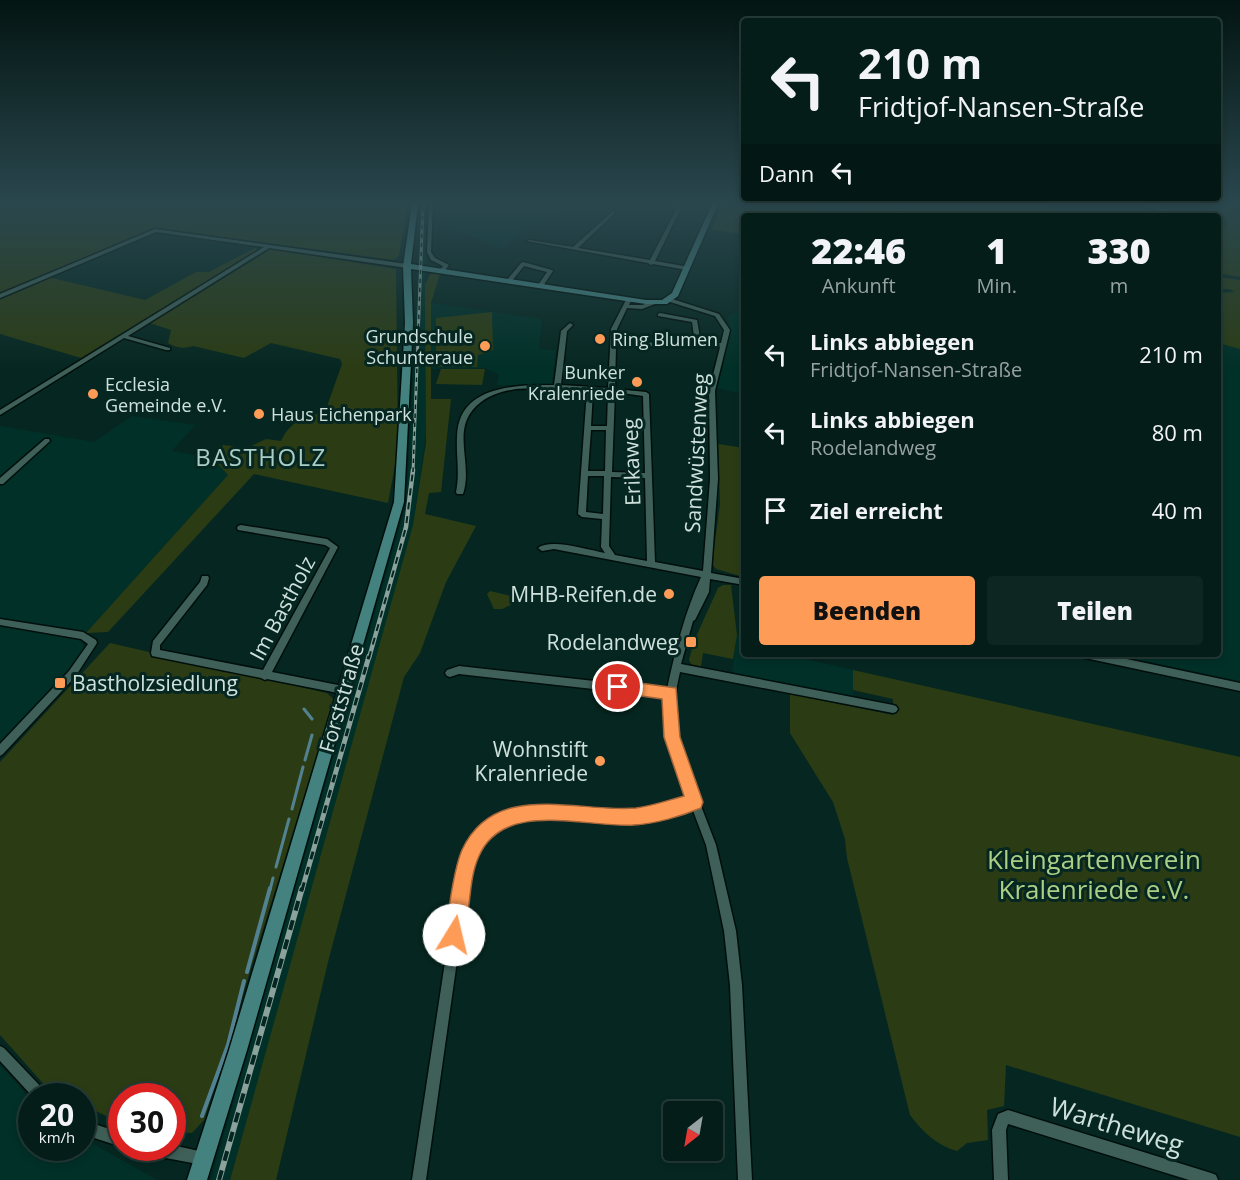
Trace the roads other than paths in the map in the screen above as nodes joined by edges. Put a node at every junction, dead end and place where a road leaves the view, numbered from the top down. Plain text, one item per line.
1 (87, 259) edge
2 (248, 259) edge
3 (359, 259) edge
4 (408, 259) edge
5 (433, 259) edge
6 (629, 259) edge
7 (653, 259) edge
8 (691, 259) edge
9 (651, 263) junction
10 (407, 266) junction
11 (687, 268) junction
12 (442, 271) junction
13 (509, 280) junction
14 (541, 285) junction
15 (0, 296) edge
16 (669, 300) junction
17 (627, 303) junction
18 (660, 315) dead end
19 (570, 325) dead end
20 (123, 336) junction
21 (614, 344) junction
22 (698, 345) junction
23 (723, 345) junction
24 (168, 349) dead end
25 (557, 388) junction
26 (590, 389) junction
27 (610, 389) junction
28 (0, 413) edge
29 (588, 428) junction
30 (609, 428) junction
31 (47, 441) dead end
32 (586, 473) junction
33 (607, 475) junction
34 (648, 476) junction
35 (0, 482) edge
36 (460, 492) dead end
37 (606, 517) junction
38 (241, 528) dead end
39 (542, 548) dead end
40 (586, 552) junction
41 (612, 556) junction
42 (625, 559) junction
43 (651, 564) junction
44 (705, 576) junction
45 (205, 578) dead end
46 (741, 582) edge
47 (0, 621) edge
48 (1099, 657) edge
49 (676, 667) junction
50 (450, 673) dead end
51 (266, 676) junction
52 (1240, 687) edge
53 (343, 690) junction
54 (670, 693) junction
55 (893, 710) dead end
56 (0, 751) edge
57 (695, 802) junction
58 (0, 1052) edge
59 (28, 1083) edge
60 (186, 1155) edge
61 (203, 1158) junction
62 (197, 1180) edge
63 (419, 1180) edge
64 (745, 1180) edge
65 (1001, 1180) edge
66 (1211, 1180) edge

1 - 15 street
2 - 20 street
3 - 10 street
4 - 10 main road, Forststraße
5 - 12 street
6 - 9 street
7 - 9 street
8 - 11 main road
9 - 11 street
10 - 12 main road
10 - 53 main road, Forststraße
11 - 16 main road
12 - 13 main road
13 - 14 main road
13 - 14 street
14 - 17 main road
16 - 17 main road
16 - 23 street, Sandwüstenweg
17 - 21 street
18 - 22 street
19 - 25 street
20 - 24 street
20 - 28 street
21 - 22 street
21 - 27 street
22 - 23 street
23 - 44 street, Sandwüstenweg
25 - 26 street
25 - 36 street
26 - 27 street
26 - 29 street
27 - 30 street
27 - 34 street, Erikaweg
29 - 30 street
29 - 32 street
30 - 33 street
31 - 35 street
32 - 33 street
32 - 37 street
33 - 34 street
33 - 37 street
34 - 43 street, Erikaweg
37 - 41 street
38 - 51 street, Im Bastholz
39 - 40 street
40 - 41 street
40 - 42 street
41 - 42 street
42 - 43 street
43 - 44 street
44 - 46 street
44 - 49 street, Sandwüstenweg
45 - 51 street, Im Bastholz
47 - 56 street
48 - 52 street
49 - 54 street, Sandwüstenweg
49 - 55 street
50 - 54 street
51 - 53 street, Im Bastholz
53 - 61 main road, Forststraße
54 - 57 street, Sandwüstenweg
57 - 63 street
57 - 64 street, Sandwüstenweg
58 - 59 street
60 - 61 street
61 - 62 main road, Forststraße
65 - 66 street, Wartheweg

